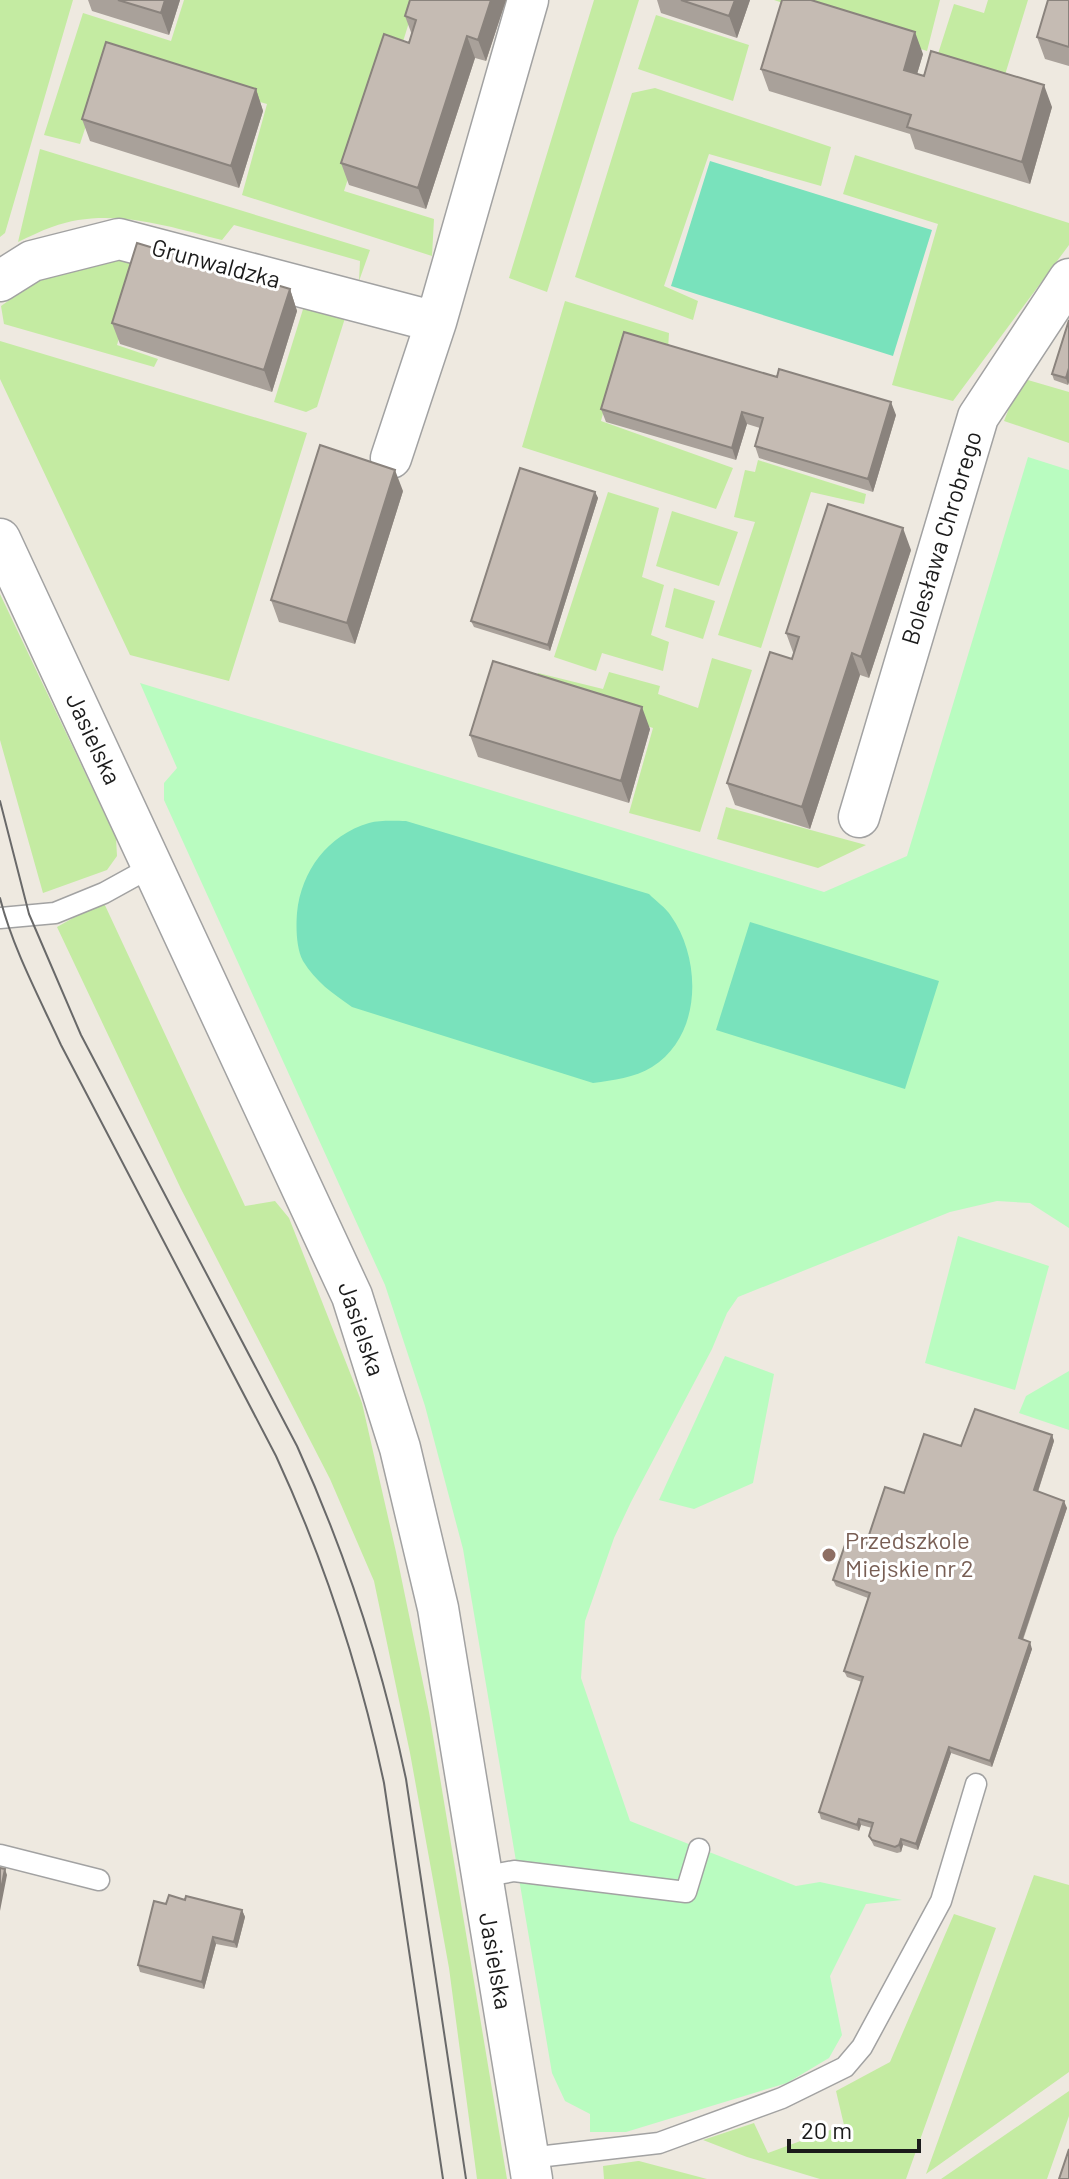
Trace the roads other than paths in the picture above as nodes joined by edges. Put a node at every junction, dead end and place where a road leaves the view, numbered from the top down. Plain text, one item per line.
1 (528, 0) edge
2 (1069, 279) edge
3 (0, 281) edge
4 (436, 322) junction
5 (391, 458) dead end
6 (0, 539) edge
7 (859, 817) dead end
8 (153, 866) junction
9 (0, 918) edge
10 (976, 1784) dead end
11 (699, 1849) dead end
12 (0, 1855) edge
13 (481, 1877) junction
14 (99, 1880) dead end
15 (530, 2169) edge

1 - 4 street
2 - 7 street, Bolesława Chrobrego
3 - 4 street, Grunwaldzka
4 - 5 street
6 - 8 street, Jasielska
8 - 9 lane
8 - 13 street, Jasielska
10 - 15 lane
11 - 13 lane
12 - 14 lane
13 - 15 street, Jasielska

